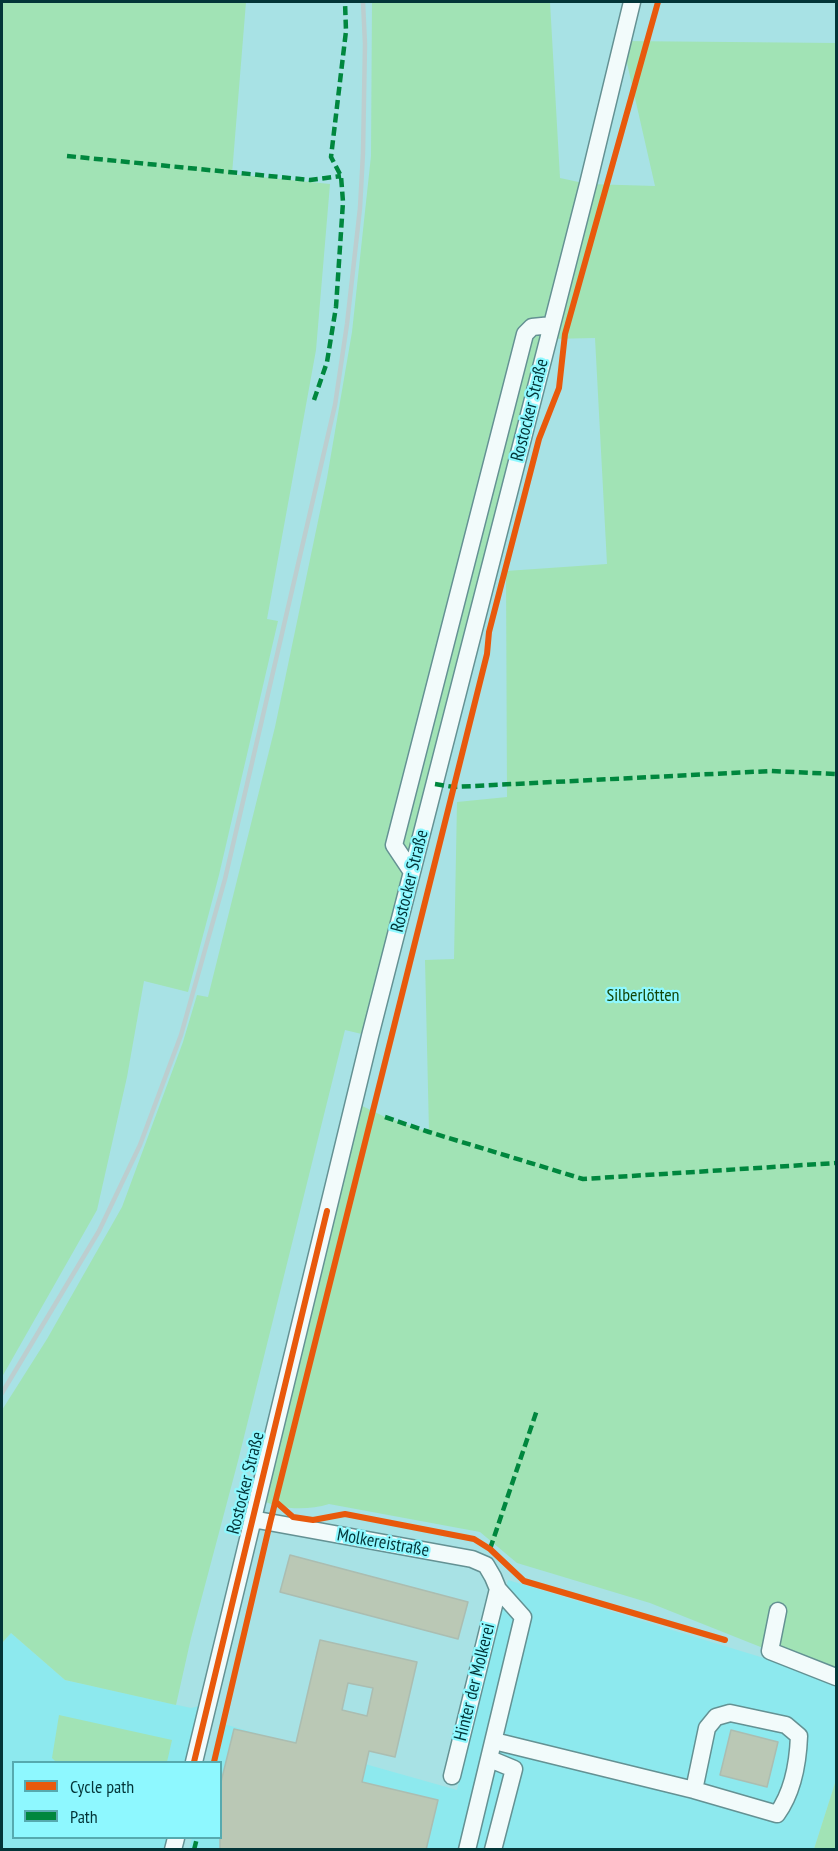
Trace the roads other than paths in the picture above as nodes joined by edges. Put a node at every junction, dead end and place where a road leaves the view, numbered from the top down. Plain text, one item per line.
1 (632, 2) edge
2 (552, 325) junction
3 (412, 872) junction
4 (252, 1518) junction
5 (498, 1589) junction
6 (778, 1611) dead end
7 (837, 1677) edge
8 (494, 1741) junction
9 (490, 1759) junction
10 (194, 1761) edge
11 (452, 1776) dead end
12 (694, 1790) junction
13 (467, 1850) edge
14 (493, 1850) edge

1 - 2 street, Rostocker Straße
2 - 3 street, Rostocker Straße
2 - 3 street
3 - 4 street, Rostocker Straße
4 - 5 street, Molkereistraße
4 - 10 street, Rostocker Straße
5 - 8 street, Molkereistraße
5 - 11 street, Hinter der Molkerei
6 - 7 street
8 - 9 street
8 - 12 street
9 - 13 street
9 - 14 street
12 - 12 street

